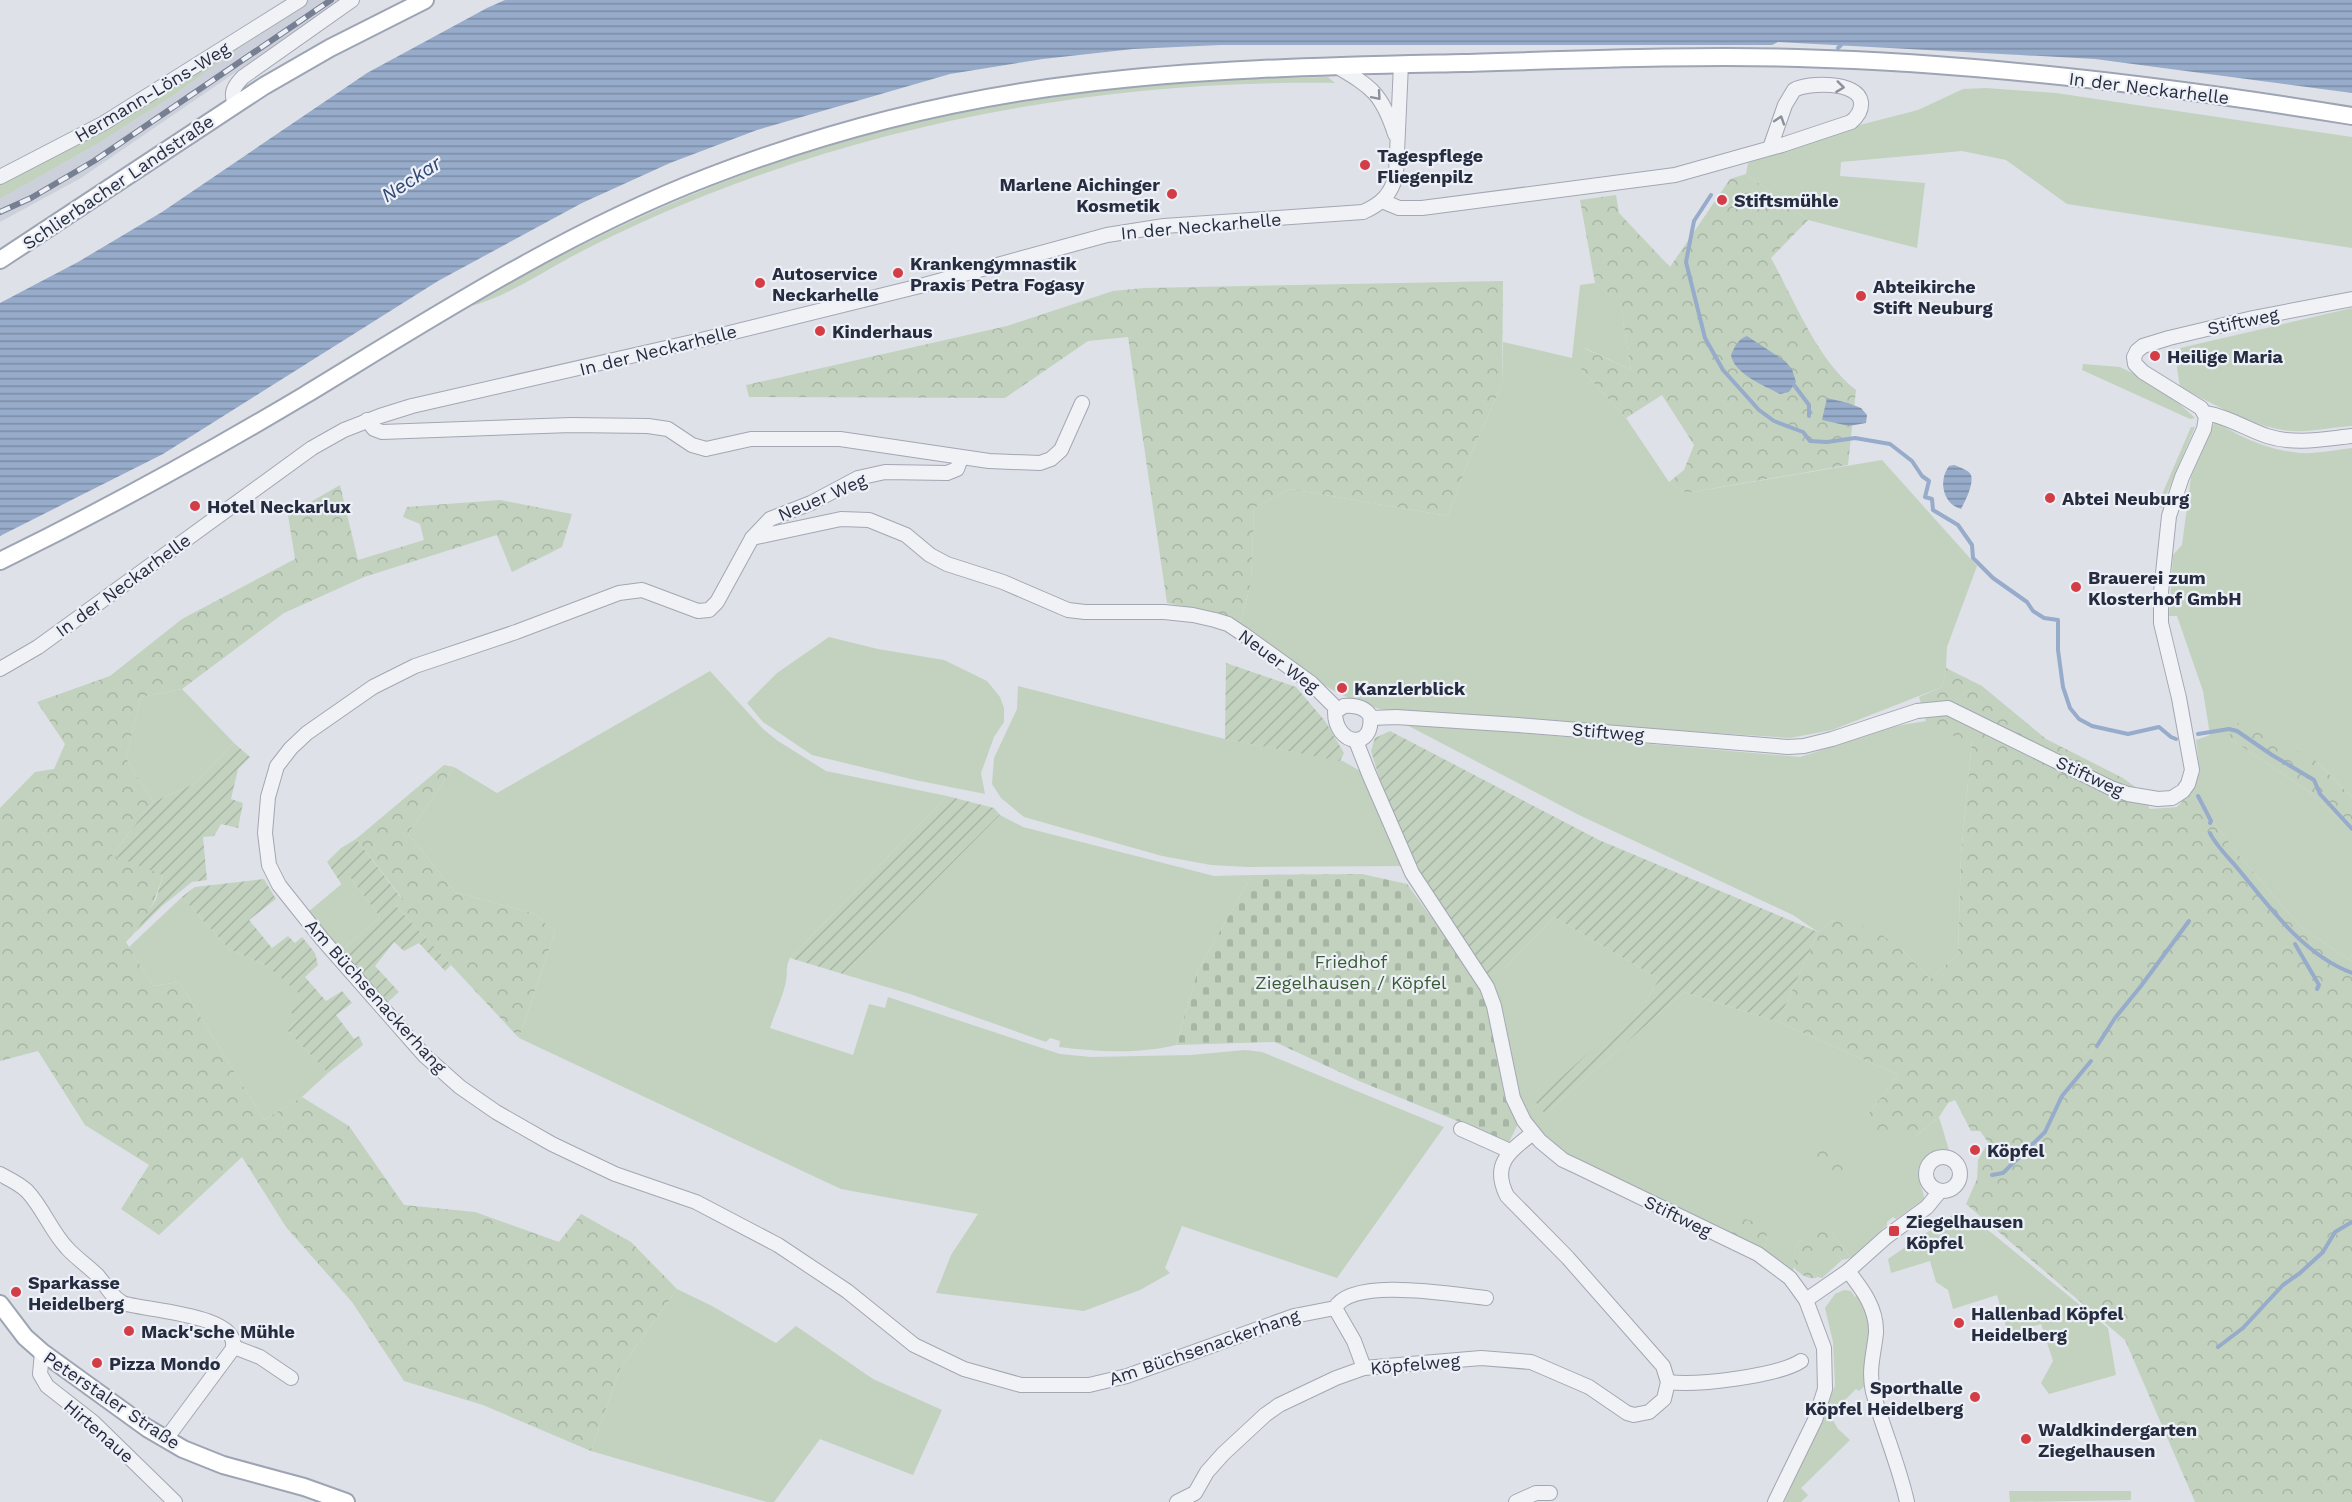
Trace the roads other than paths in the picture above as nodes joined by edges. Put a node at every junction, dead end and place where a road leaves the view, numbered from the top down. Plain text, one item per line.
1 (300, 0) edge
2 (352, 0) edge
3 (425, 0) edge
4 (1401, 64) junction
5 (1336, 66) junction
6 (233, 101) junction
7 (2352, 116) edge
8 (1397, 142) junction
9 (1770, 148) junction
10 (0, 177) edge
11 (1382, 201) junction
12 (0, 260) edge
13 (2352, 299) edge
14 (1082, 403) dead end
15 (2205, 413) junction
16 (368, 420) junction
17 (2352, 436) edge
18 (961, 458) junction
19 (752, 538) junction
20 (0, 561) edge
21 (0, 669) edge
22 (1337, 709) junction
23 (1371, 718) junction
24 (1356, 741) junction
25 (1461, 1129) dead end
26 (1533, 1133) junction
27 (1510, 1151) junction
28 (0, 1174) edge
29 (1940, 1191) dead end
30 (1848, 1271) junction
31 (1485, 1298) dead end
32 (1806, 1300) junction
33 (0, 1304) edge
34 (1335, 1308) junction
35 (234, 1347) junction
36 (42, 1352) junction
37 (1801, 1361) dead end
38 (1364, 1368) junction
39 (291, 1378) dead end
40 (1668, 1382) junction
41 (166, 1439) junction
42 (1550, 1493) dead end
43 (1199, 1498) edge
44 (175, 1502) edge
45 (346, 1502) edge
46 (1177, 1502) edge
47 (1516, 1502) edge
48 (1775, 1502) edge
49 (1908, 1502) edge

1 - 10 street, Hermann-Löns-Weg
2 - 6 street, Schlierbacher Landstraße
3 - 6 main road, Schlierbacher Landstraße
4 - 5 main road, In der Neckarhelle
4 - 7 main road, In der Neckarhelle
4 - 8 street
5 -> 8 street
5 - 20 main road, In der Neckarhelle
6 - 12 main road, Schlierbacher Landstraße
8 - 11 street
9 -> 9 street
9 - 11 street
11 - 16 street, In der Neckarhelle
13 - 15 street, Stiftweg
14 - 18 street
15 - 17 street
15 - 23 street, Stiftweg
16 - 18 street, Neuer Weg
16 - 21 street, In der Neckarhelle
18 - 19 street, Neuer Weg
19 - 22 street, Neuer Weg
19 - 34 street, Am Büchsenackerhang
22 - 23 street, Stiftweg
22 - 24 street, Stiftweg
23 - 24 street
24 - 26 street, Stiftweg
25 - 27 street
26 - 27 street
26 - 32 street, Stiftweg
27 - 40 street
28 - 35 street
29 - 30 street
30 - 32 street
30 - 49 street
31 - 34 street, Am Büchsenackerhang
32 - 48 street, Stiftweg
33 - 36 main road, Peterstaler Straße
34 - 38 street
35 - 39 street
35 - 41 street
36 - 41 main road, Peterstaler Straße
36 - 44 street, Hirtenaue
37 - 40 street
38 - 40 street, Köpfelweg
38 - 43 street, Köpfelweg
41 - 45 main road, Peterstaler Straße
42 - 47 street
43 - 46 street, Köpfelweg

